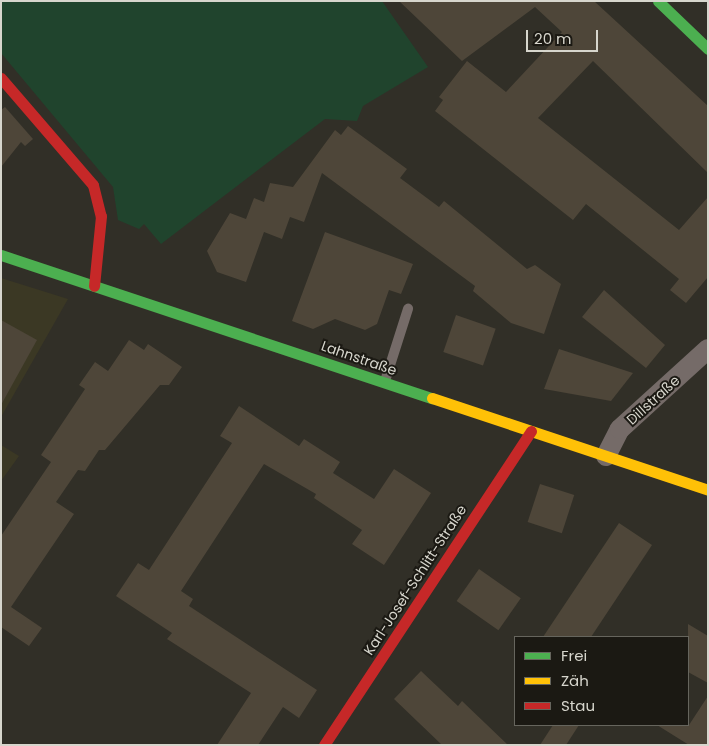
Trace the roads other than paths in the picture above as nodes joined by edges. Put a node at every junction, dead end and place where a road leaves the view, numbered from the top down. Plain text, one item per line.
1 (658, 1) edge
2 (708, 48) edge
3 (1, 78) edge
4 (1, 255) edge
5 (94, 286) junction
6 (408, 309) dead end
7 (708, 349) edge
8 (385, 383) junction
9 (530, 432) junction
10 (606, 456) junction
11 (708, 490) edge
12 (324, 745) edge

1 - 2 street
3 - 5 street
4 - 5 street, Lahnstraße
5 - 8 street, Lahnstraße
6 - 8 lane
7 - 10 street, Dillstraße
8 - 9 street, Lahnstraße
9 - 10 street, Lahnstraße
9 - 12 street, Karl-Josef-Schlitt-Straße
10 - 11 street, Lahnstraße

